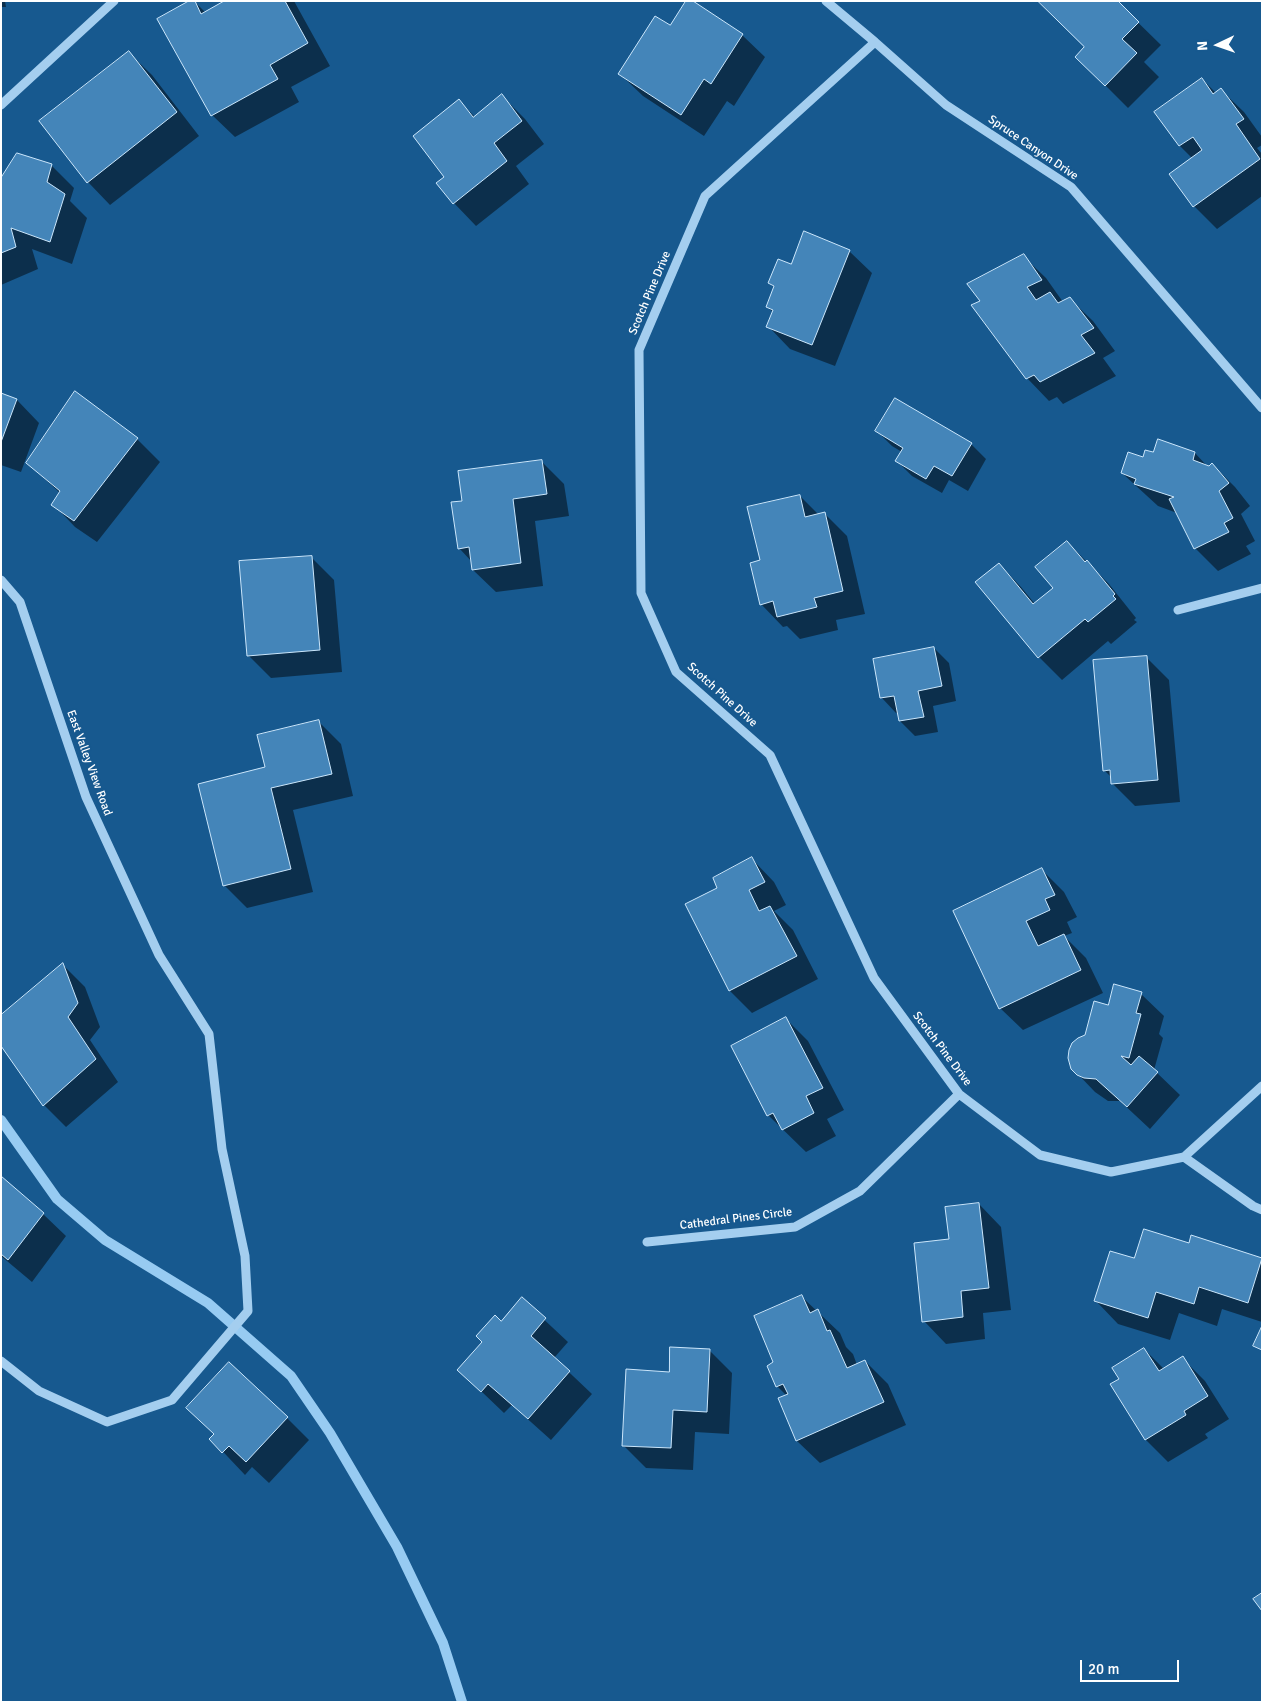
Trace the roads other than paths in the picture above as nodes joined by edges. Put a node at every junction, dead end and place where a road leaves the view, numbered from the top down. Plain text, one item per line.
1 (114, 1) edge
2 (826, 1) edge
3 (875, 42) junction
4 (1, 105) edge
5 (1262, 408) edge
6 (1, 580) edge
7 (1262, 588) edge
8 (1178, 610) dead end
9 (1262, 1086) edge
10 (959, 1094) junction
11 (1184, 1157) junction
12 (1262, 1210) edge
13 (647, 1242) dead end
14 (1, 1361) edge

1 - 4 street
2 - 3 street, Spruce Canyon Drive
3 - 5 street, Spruce Canyon Drive
3 - 10 street, Scotch Pine Drive
6 - 14 street, East Valley View Road
7 - 8 street
9 - 11 street
10 - 11 street, Scotch Pine Drive
10 - 13 street, Cathedral Pines Circle
11 - 12 street

